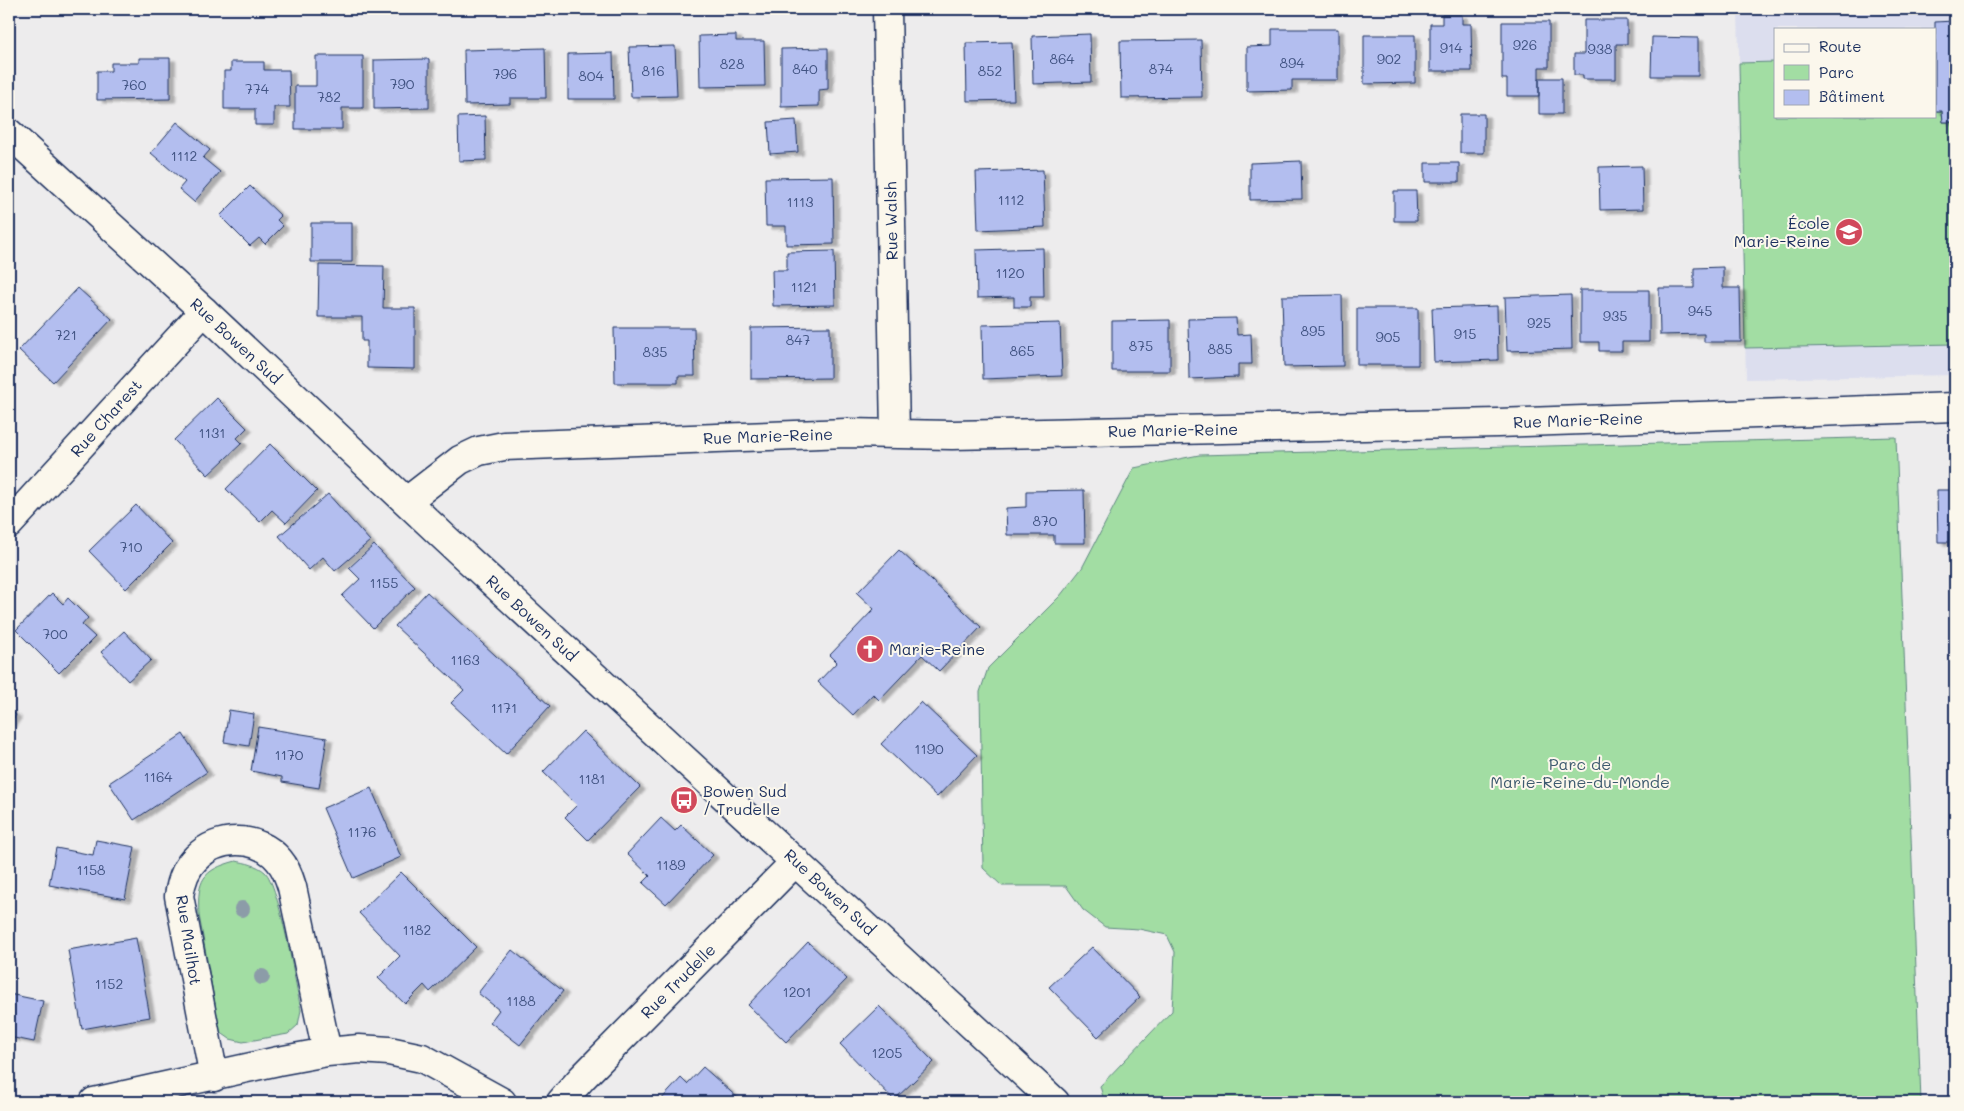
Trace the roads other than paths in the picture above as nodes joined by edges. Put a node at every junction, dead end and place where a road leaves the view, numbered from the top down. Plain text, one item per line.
1 (887, 9) edge
2 (9, 133) edge
3 (204, 311) junction
4 (1955, 407) edge
5 (895, 434) junction
6 (407, 501) junction
7 (9, 524) edge
8 (796, 860) junction
9 (327, 1052) junction
10 (214, 1077) junction
11 (103, 1102) edge
12 (502, 1102) edge
13 (561, 1102) edge
14 (1055, 1102) edge

1 - 5 street, Rue Walsh
2 - 3 street, Rue Bowen Sud
3 - 6 street, Rue Bowen Sud
3 - 7 street, Rue Charest
4 - 5 street, Rue Marie-Reine
5 - 6 street, Rue Marie-Reine
6 - 8 street, Rue Bowen Sud
8 - 13 street, Rue Trudelle
8 - 14 street, Rue Bowen Sud
9 - 10 street
9 - 10 street, Rue Mailhot
9 - 12 street
10 - 11 street

